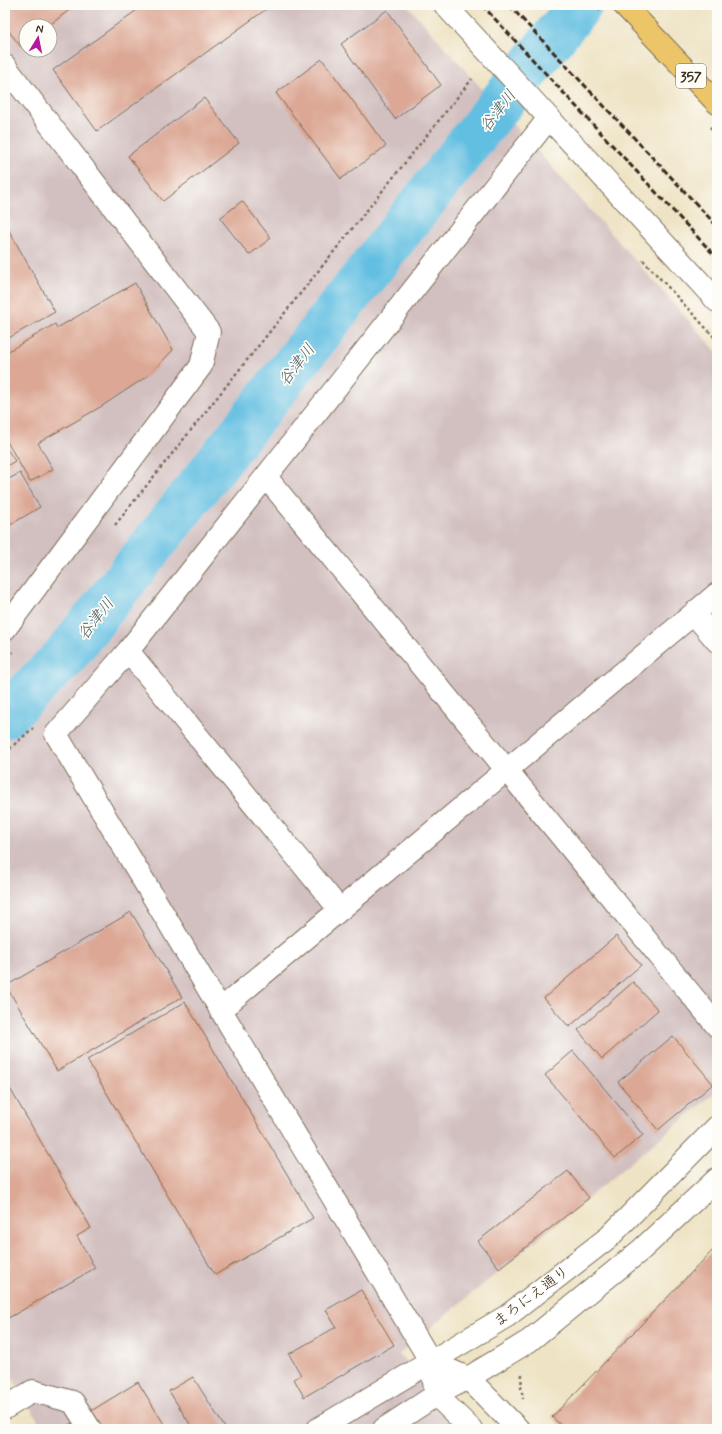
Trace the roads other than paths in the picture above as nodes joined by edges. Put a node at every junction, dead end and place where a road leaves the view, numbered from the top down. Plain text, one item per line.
1 (445, 5) edge
2 (624, 5) edge
3 (5, 66) edge
4 (717, 103) edge
5 (549, 118) junction
6 (717, 301) edge
7 (266, 477) junction
8 (717, 594) edge
9 (694, 614) junction
10 (5, 628) edge
11 (717, 640) edge
12 (128, 652) junction
13 (507, 770) junction
14 (340, 910) junction
15 (220, 1010) junction
16 (717, 1026) edge
17 (717, 1127) edge
18 (717, 1179) edge
19 (432, 1362) junction
20 (468, 1378) junction
21 (436, 1395) junction
22 (5, 1408) edge
23 (90, 1429) edge
24 (318, 1429) edge
25 (384, 1429) edge
26 (471, 1429) edge
27 (518, 1429) edge

1 - 5 street
2 - 4 highway, 357
3 - 10 street
5 - 6 street
5 - 7 street
7 - 12 street
7 - 13 street
8 - 9 street
9 - 11 street
9 - 13 street
12 - 14 street
12 - 15 street
13 - 14 street
13 - 16 street
14 - 15 street
15 - 19 street
17 - 19 street, まろにえ通り
18 - 20 street
19 - 20 street
19 - 21 street
19 - 24 street, まろにえ通り
20 - 21 street
20 - 27 street
21 - 25 street
21 - 26 street
22 - 23 street

